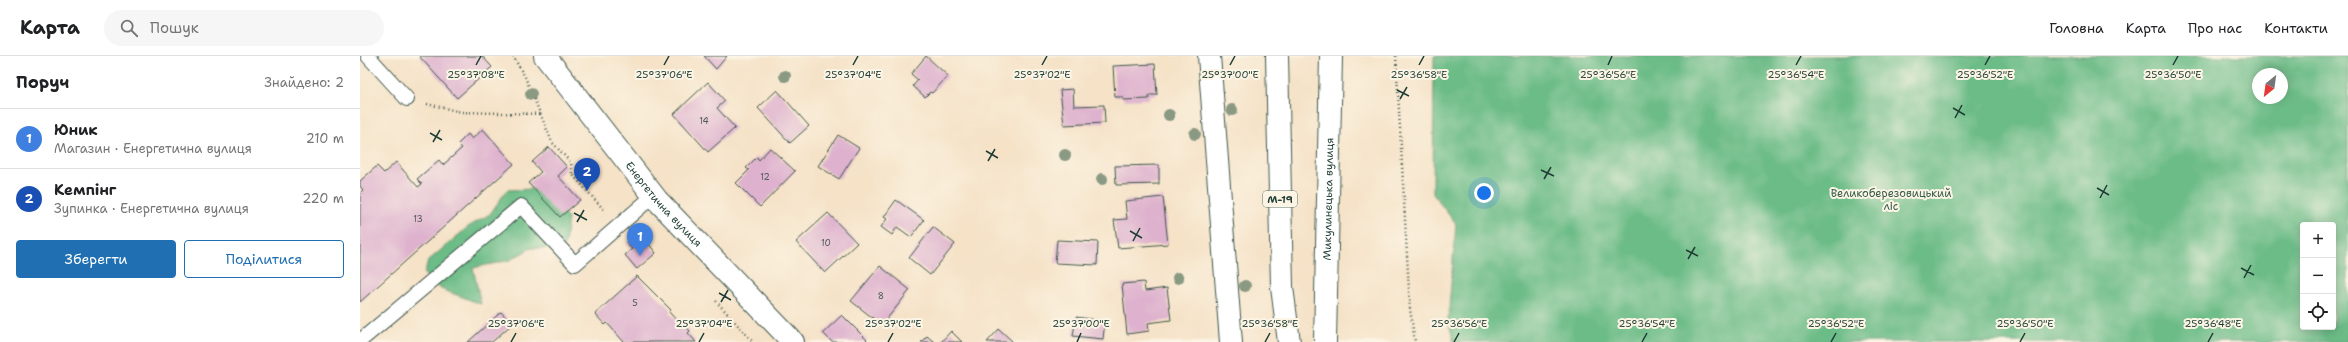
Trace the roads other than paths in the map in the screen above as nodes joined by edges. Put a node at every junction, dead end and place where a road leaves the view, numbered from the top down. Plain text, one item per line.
1 (368, 56) edge
2 (545, 56) edge
3 (1209, 56) edge
4 (1277, 56) edge
5 (1331, 56) edge
6 (407, 99) road end
7 (654, 195) junction
8 (360, 341) edge
9 (793, 342) edge
10 (1231, 342) edge
11 (1289, 342) edge
12 (1325, 342) edge

1 - 6 lane
2 - 7 main road, Енергетична вулиця
3 - 10 main road
4 - 11 main road, М-19
5 - 12 main road, Микулинецька вулиця
7 - 8 lane
7 - 9 main road, Енергетична вулиця

